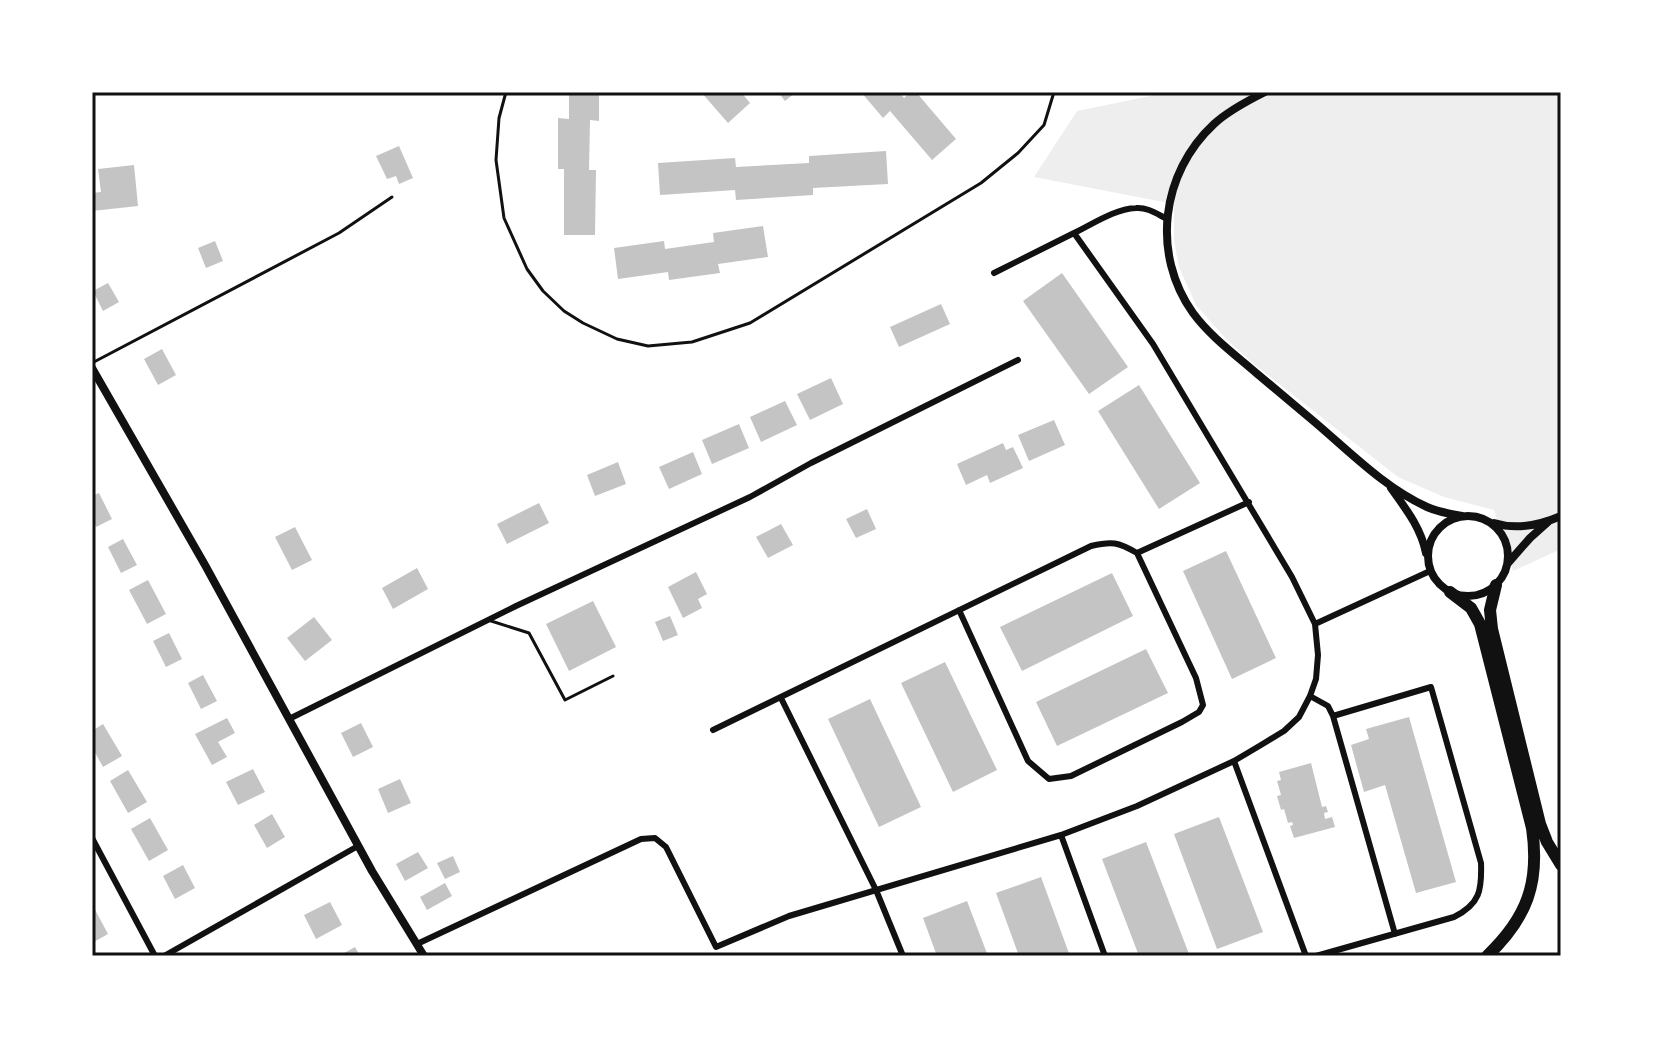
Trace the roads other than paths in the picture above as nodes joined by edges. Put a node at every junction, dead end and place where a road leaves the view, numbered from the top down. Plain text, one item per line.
1 (506, 92) edge
2 (1054, 92) edge
3 (1265, 92) edge
4 (392, 197) dead end
5 (1167, 219) junction
6 (1074, 233) junction
7 (994, 273) dead end
8 (1018, 360) dead end
9 (92, 365) edge
10 (1386, 481) junction
11 (1249, 502) junction
12 (1462, 516) junction
13 (1561, 516) edge
14 (1549, 521) junction
15 (1490, 522) junction
16 (1137, 553) junction
17 (1428, 560) junction
18 (1507, 565) junction
19 (1430, 571) junction
20 (1496, 585) junction
21 (1450, 592) junction
22 (959, 610) junction
23 (488, 620) junction
24 (1315, 624) junction
25 (613, 676) dead end
26 (1310, 696) junction
27 (781, 698) junction
28 (1333, 716) junction
29 (289, 719) junction
30 (713, 730) dead end
31 (1234, 761) junction
32 (1061, 835) junction
33 (92, 838) edge
34 (358, 846) junction
35 (1561, 865) edge
36 (876, 890) junction
37 (1395, 934) junction
38 (417, 944) junction
39 (155, 956) edge
40 (164, 956) edge
41 (424, 956) edge
42 (903, 956) edge
43 (1105, 956) edge
44 (1306, 956) edge
45 (1316, 956) edge
46 (1487, 956) edge

1 - 2 lane
3 - 5 street
4 - 9 lane
5 - 6 street
5 - 10 street
6 - 7 street
6 - 11 street
8 - 23 street
9 - 29 street
10 - 12 street
10 - 17 street
11 - 16 street
11 - 24 street
12 - 15 street
12 - 17 street
13 - 14 street
14 - 15 street
14 - 18 street
15 - 18 street
16 - 22 street
16 - 22 street
17 - 19 street
18 - 20 street
19 - 21 street
19 - 24 street
20 - 21 street
20 - 35 highway
21 - 46 highway
22 - 27 street
23 - 25 lane
23 - 29 street
24 - 26 street
26 - 28 street
26 - 31 street
27 - 30 street
27 - 36 street
28 - 37 street
28 - 37 street
29 - 34 street
31 - 32 street
31 - 44 street
32 - 36 street
32 - 43 street
33 - 39 street
34 - 38 street
34 - 40 street
36 - 38 street
36 - 42 street
37 - 45 street
38 - 41 street

